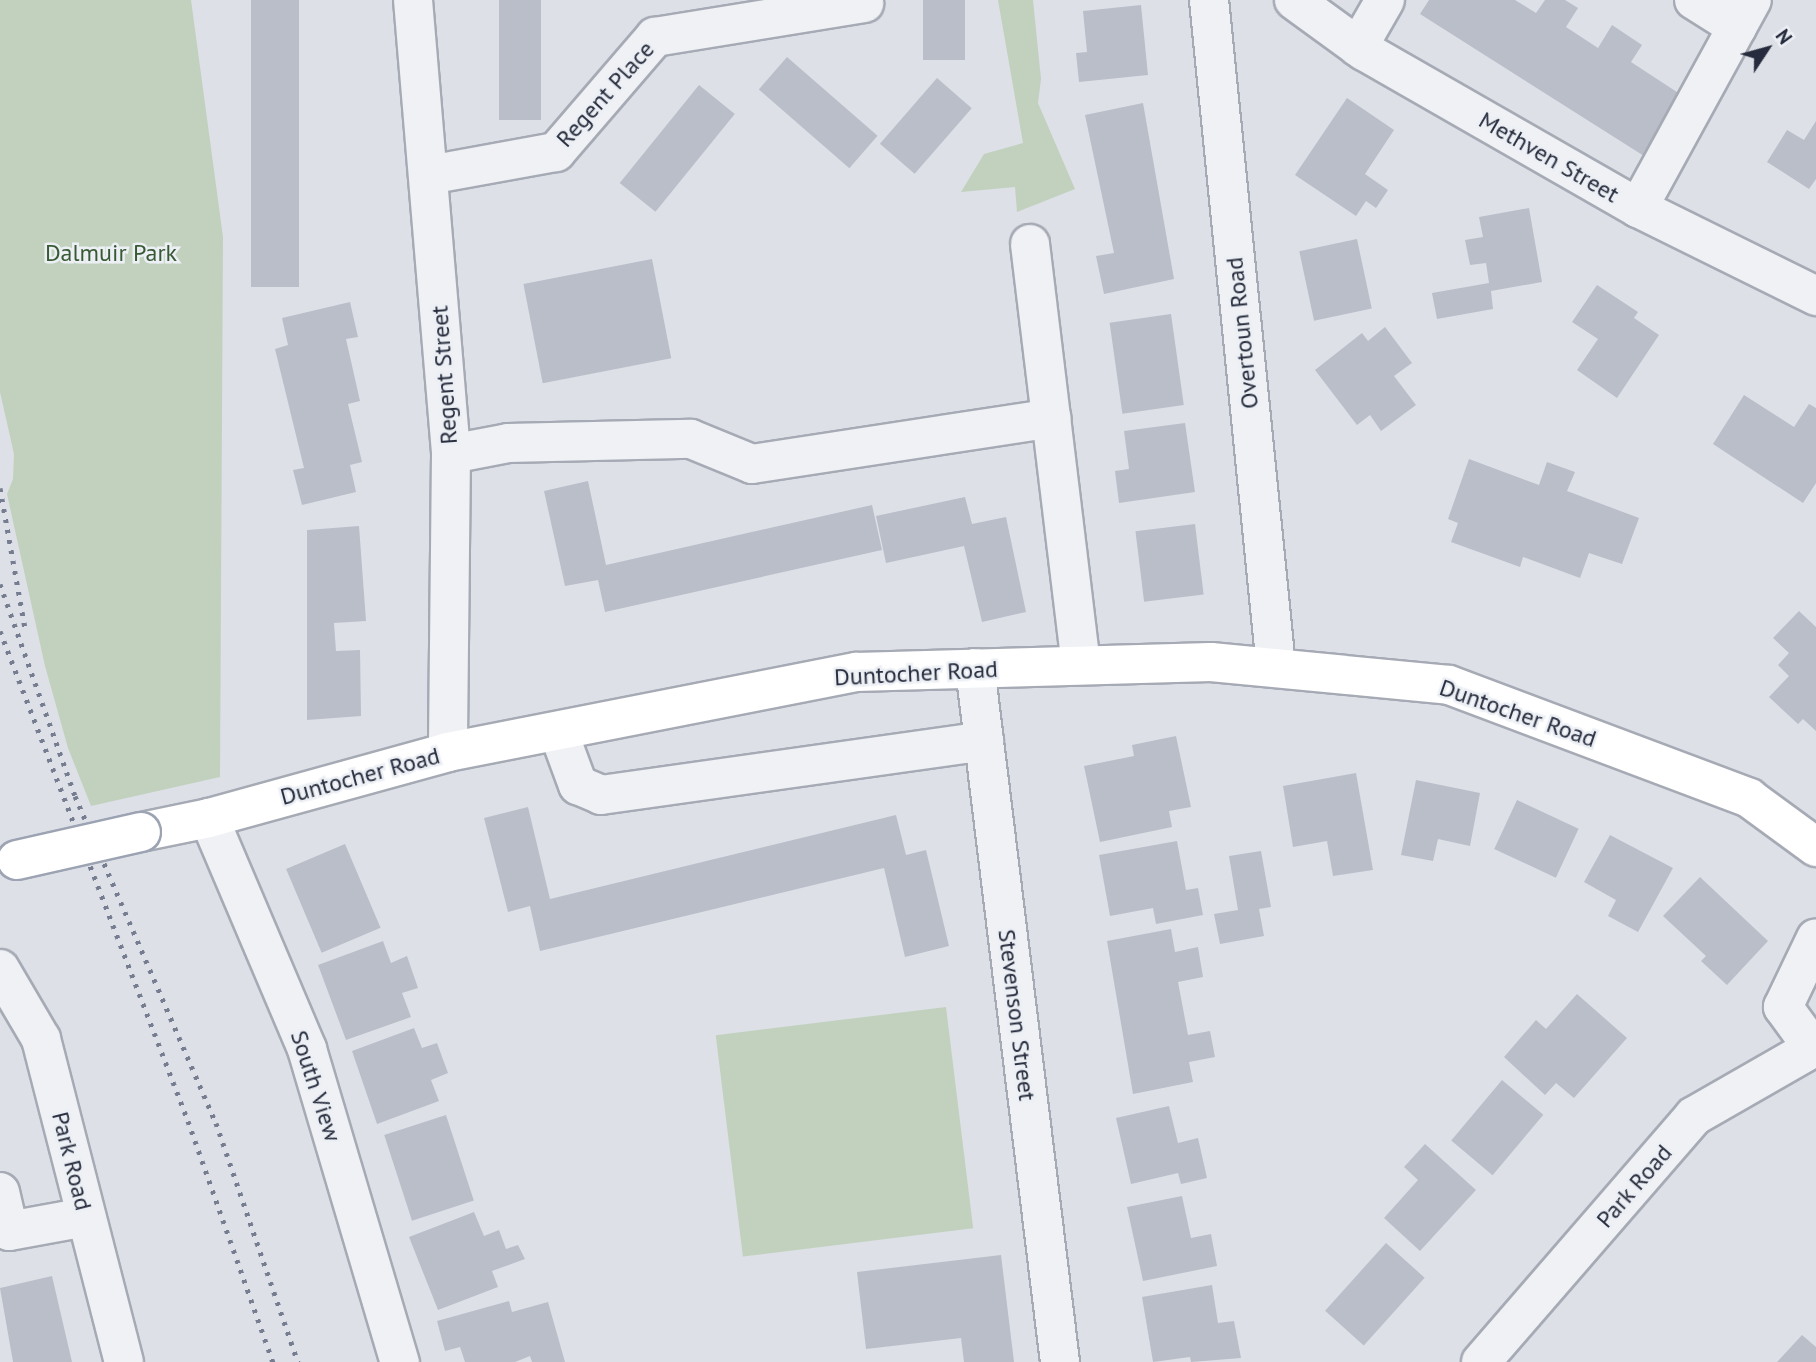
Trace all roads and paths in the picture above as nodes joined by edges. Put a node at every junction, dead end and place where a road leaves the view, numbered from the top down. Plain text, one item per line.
1 (413, 0) edge
2 (1209, 0) edge
3 (1294, 0) edge
4 (1385, 0) edge
5 (1694, 0) edge
6 (864, 3) dead end
7 (1744, 14) edge
8 (1358, 47) junction
9 (429, 175) junction
10 (1638, 208) junction
11 (1030, 244) dead end
12 (1815, 297) edge
13 (1051, 418) junction
14 (451, 454) junction
15 (1081, 665) junction
16 (1276, 666) junction
17 (975, 668) junction
18 (558, 731) junction
19 (984, 741) junction
20 (448, 752) junction
21 (209, 818) junction
22 (1816, 847) edge
23 (9, 862) edge
24 (1816, 938) edge
25 (0, 969) edge
26 (1815, 1047) edge
27 (0, 1192) edge
28 (86, 1217) junction
29 (124, 1362) edge
30 (400, 1362) edge
31 (1060, 1362) edge
32 (1481, 1362) edge

1 - 9 street, Regent Street
2 - 16 street, Overtoun Road
3 - 8 street, Methven Street
4 - 8 street
5 - 7 street
6 - 9 street, Regent Place
7 - 10 street
8 - 10 street, Methven Street
9 - 14 street, Regent Street
10 - 12 street, Methven Street
11 - 13 street
13 - 14 street
13 - 15 street
14 - 20 street, Regent Street
15 - 16 main road, Duntocher Road
15 - 17 main road, Duntocher Road
16 - 22 main road, Duntocher Road
17 - 18 main road, Duntocher Road
17 - 19 street, Stevenson Street
18 - 19 street
18 - 20 main road, Duntocher Road
19 - 31 street, Stevenson Street
20 - 21 main road, Duntocher Road
21 - 23 main road, Duntocher Road, bridge
21 - 30 street, South View
24 - 26 street
25 - 28 street, Park Road
26 - 32 street, Park Road
27 - 28 street
28 - 29 street, Park Road

